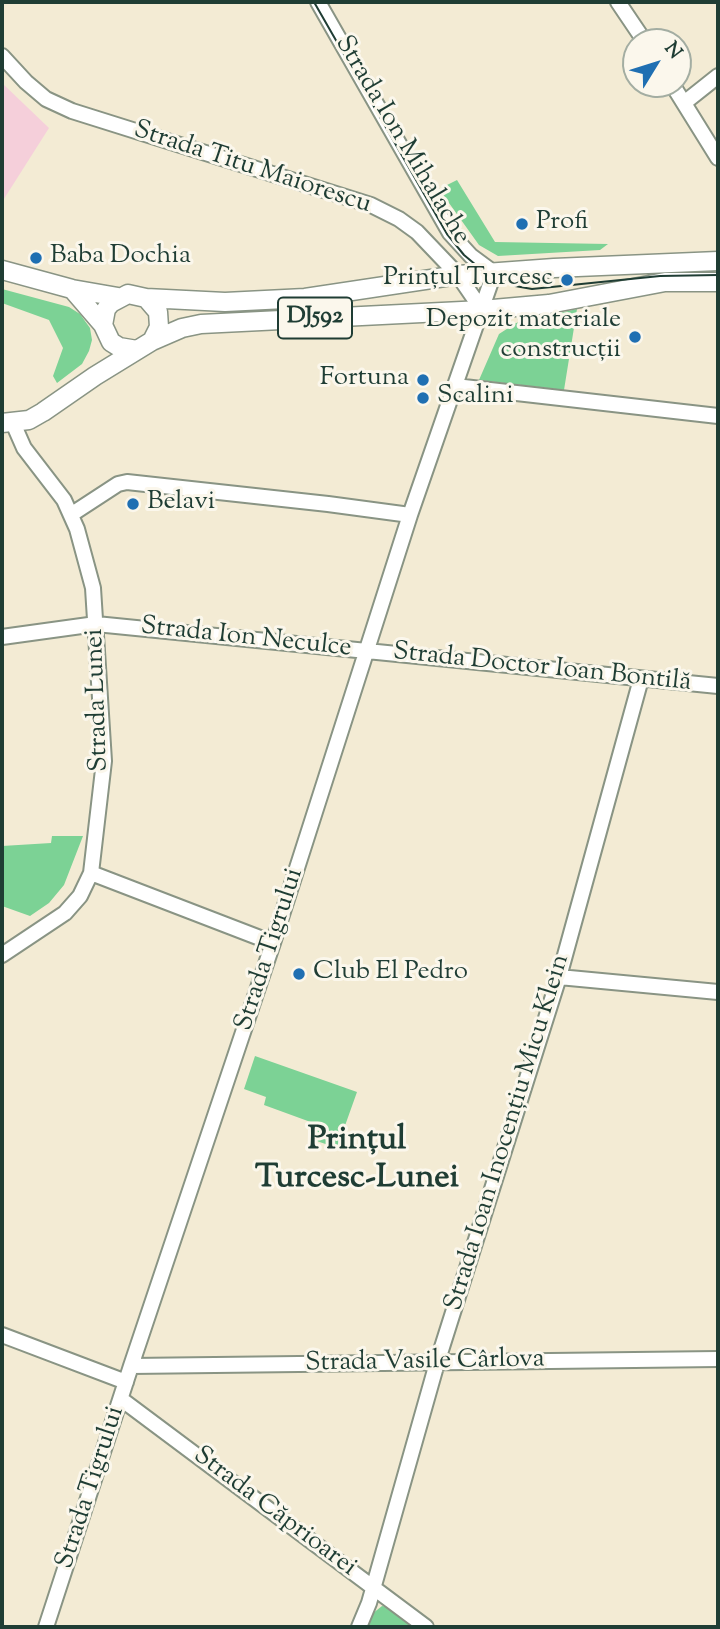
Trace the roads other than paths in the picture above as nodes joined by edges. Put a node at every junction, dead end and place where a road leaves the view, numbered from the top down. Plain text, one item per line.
1 (318, 2) edge
2 (618, 2) edge
3 (636, 28) edge
4 (2, 56) edge
5 (718, 76) edge
6 (681, 98) edge
7 (684, 103) junction
8 (718, 158) edge
9 (718, 261) edge
10 (2, 270) edge
11 (494, 273) junction
12 (458, 275) junction
13 (718, 282) edge
14 (72, 289) junction
15 (118, 297) junction
16 (146, 298) junction
17 (482, 310) junction
18 (104, 329) junction
19 (144, 345) junction
20 (95, 376) junction
21 (455, 386) junction
22 (718, 416) edge
23 (7, 423) edge
24 (72, 514) junction
25 (410, 515) junction
26 (96, 624) junction
27 (2, 637) edge
28 (365, 651) junction
29 (641, 679) junction
30 (718, 686) edge
31 (91, 873) junction
32 (274, 943) junction
33 (2, 956) edge
34 (559, 978) junction
35 (718, 992) edge
36 (2, 1335) edge
37 (718, 1359) edge
38 (437, 1363) junction
39 (131, 1366) junction
40 (126, 1382) junction
41 (121, 1399) junction
42 (373, 1587) junction
43 (46, 1627) edge
44 (359, 1627) edge
45 (426, 1627) edge

1 - 11 street, Strada Ion Mihalache
2 - 3 street
4 - 12 street, Strada Titu Maiorescu
5 - 7 street
6 - 7 street
7 - 8 street
9 - 11 main road, DJ592
10 - 14 main road
11 - 12 main road, DJ592
11 - 17 street, Strada Tigrului
12 - 16 main road, DJ592
12 - 17 street, Strada Titu Maiorescu
13 - 17 main road, DJ592
14 - 15 main road
14 - 18 main road
15 - 16 main road, DJ592
15 - 18 main road
16 - 19 main road
17 - 19 main road, DJ592
17 - 21 street, Strada Tigrului
18 - 19 main road
18 - 20 main road
19 - 20 main road, DJ592
20 - 23 main road, DJ592
21 - 22 street
21 - 25 street, Strada Tigrului
23 - 24 street, Strada Lunei
24 - 25 street
24 - 26 street, Strada Lunei
25 - 28 street, Strada Tigrului
26 - 27 street, Strada Ion Neculce
26 - 28 street, Strada Ion Neculce
26 - 31 street, Strada Lunei
28 - 29 street, Strada Doctor Ioan Bontilă
28 - 32 street, Strada Tigrului
29 - 30 street, Strada Doctor Ioan Bontilă
29 - 34 street, Strada Ioan Inocențiu Micu Klein
31 - 32 street
31 - 33 street, Strada Lunei
32 - 39 street, Strada Tigrului
34 - 35 street
34 - 38 street, Strada Ioan Inocențiu Micu Klein
36 - 40 street
37 - 38 street, Strada Vasile Cârlova
38 - 39 street, Strada Vasile Cârlova
38 - 42 street, Strada Ioan Inocențiu Micu Klein
39 - 40 street, Strada Tigrului
40 - 41 street, Strada Tigrului
41 - 42 street, Strada Căprioarei
41 - 43 street, Strada Tigrului
42 - 44 street, Strada Ioan Inocențiu Micu Klein
42 - 45 street, Strada Căprioarei

